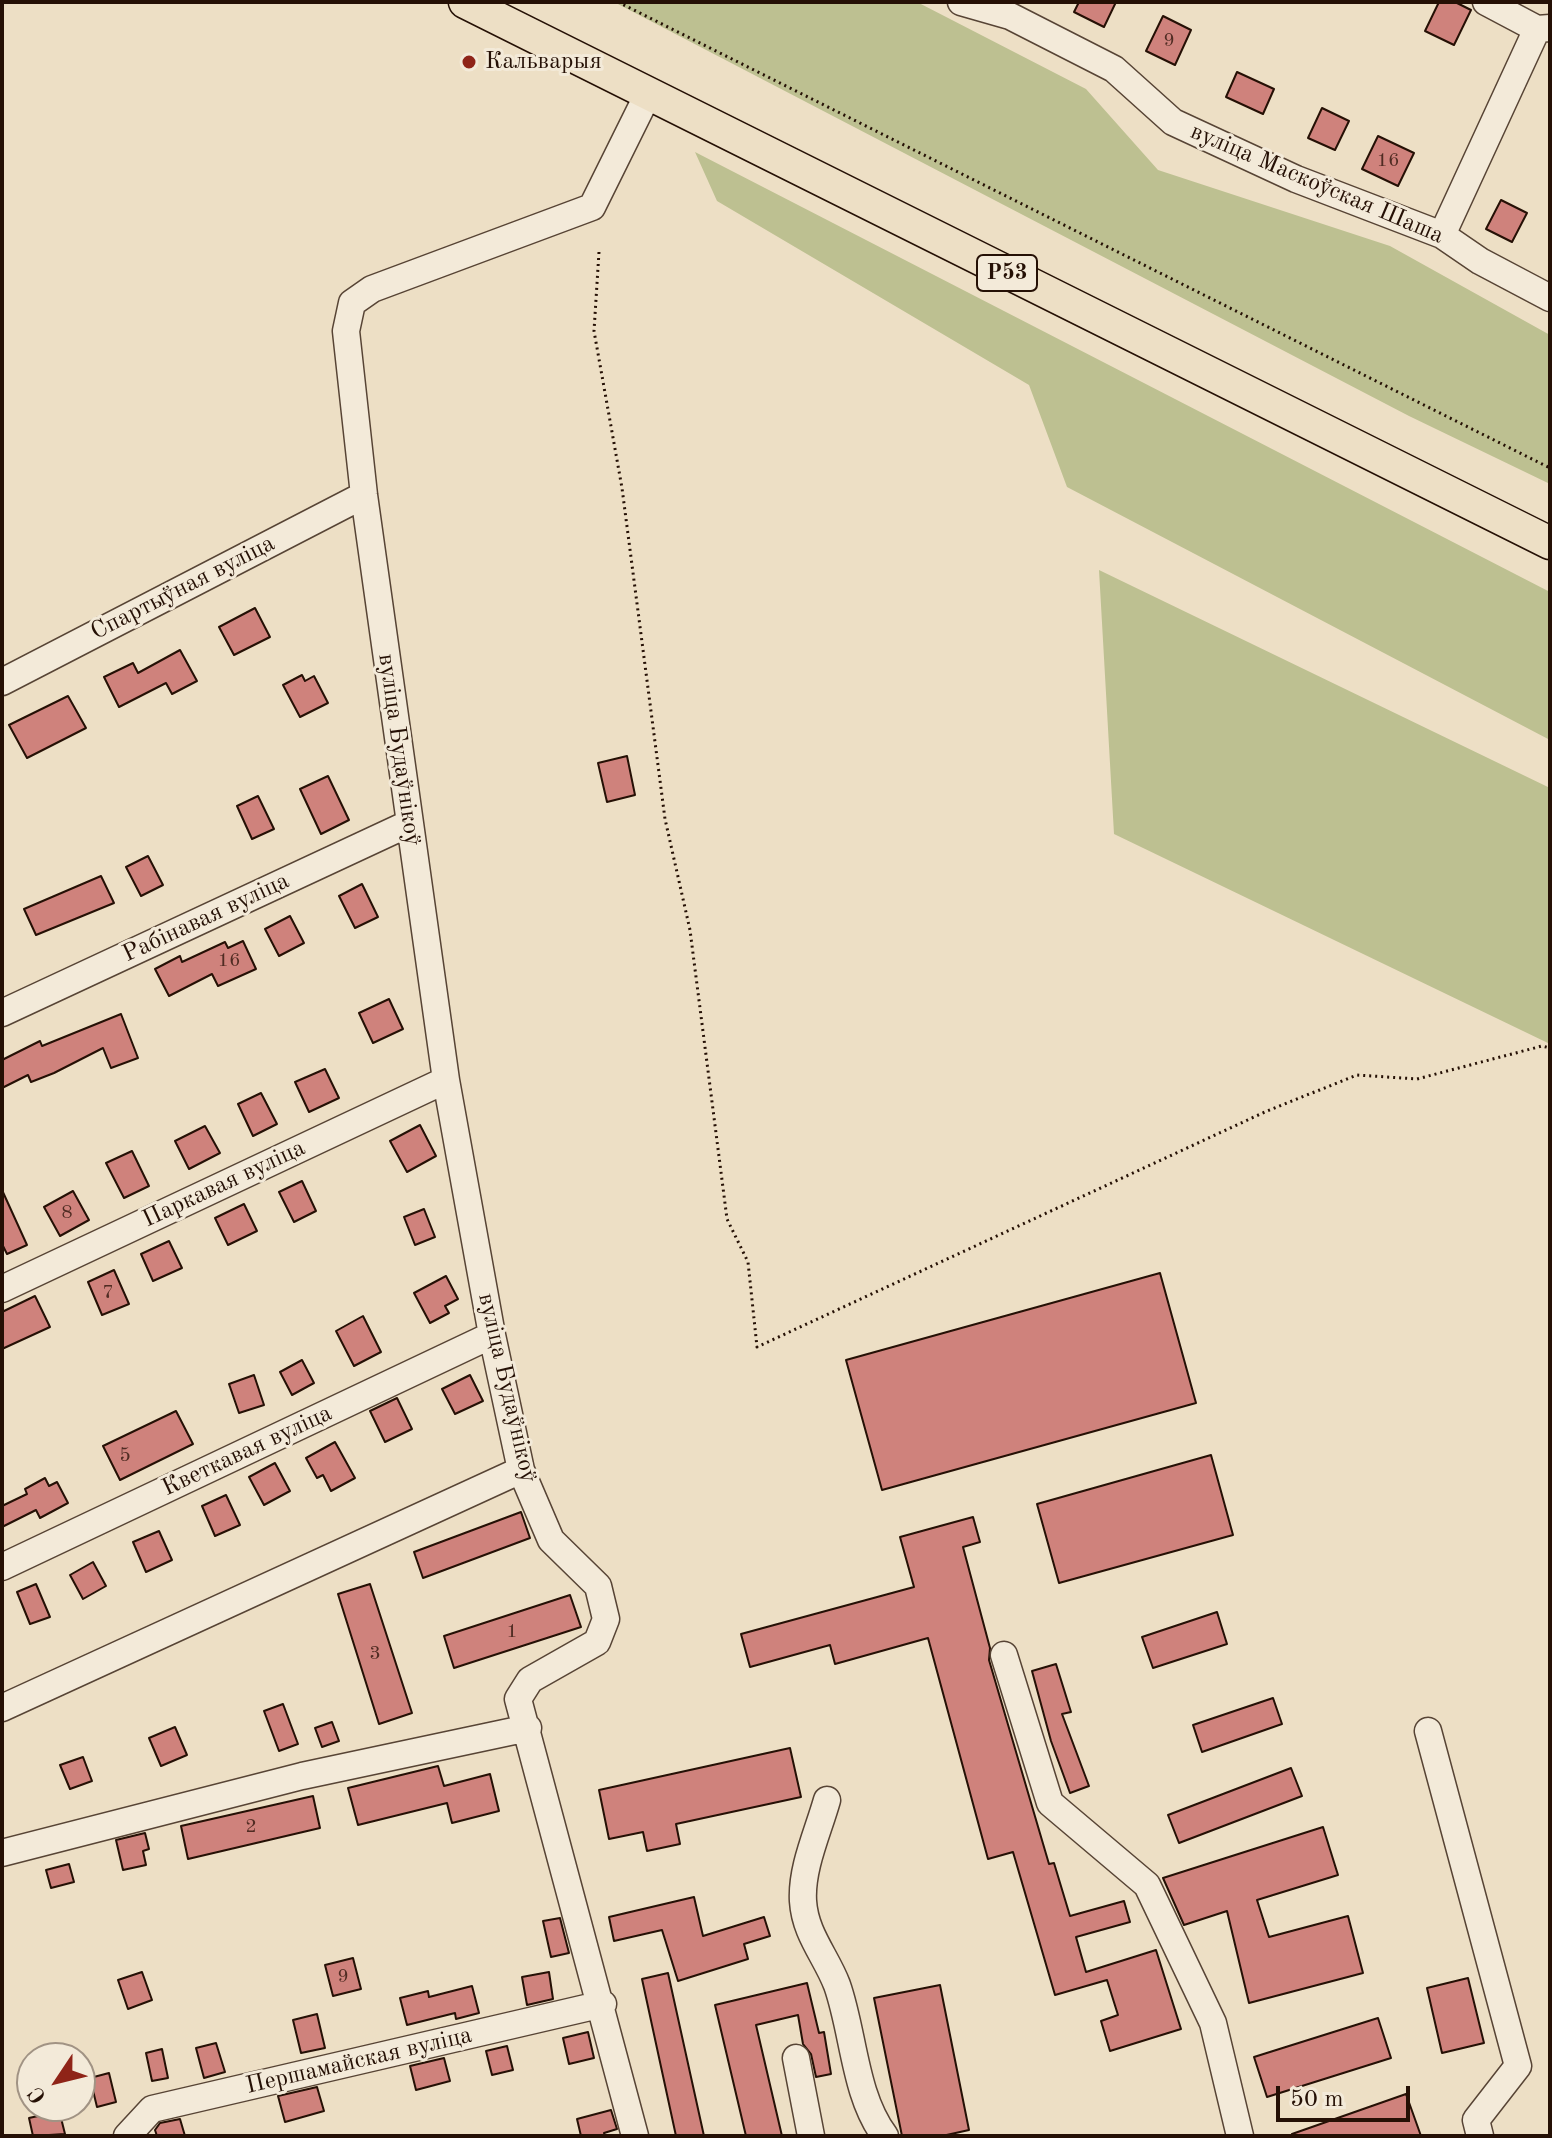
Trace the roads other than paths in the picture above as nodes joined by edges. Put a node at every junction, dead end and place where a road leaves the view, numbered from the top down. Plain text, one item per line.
1 (465, 2) edge
2 (961, 2) edge
3 (1486, 2) edge
4 (1544, 29) edge
5 (648, 94) junction
6 (1442, 235) junction
7 (1550, 298) edge
8 (364, 495) junction
9 (1550, 543) edge
10 (2, 682) edge
11 (410, 823) junction
12 (2, 1013) edge
13 (446, 1080) junction
14 (2, 1289) edge
15 (492, 1335) junction
16 (521, 1470) junction
17 (2, 1567) edge
18 (1004, 1655) dead end
19 (2, 1708) edge
20 (528, 1728) junction
21 (1428, 1731) dead end
22 (827, 1800) dead end
23 (2, 1853) edge
24 (603, 2004) junction
25 (796, 2058) dead end
26 (129, 2136) edge
27 (635, 2136) edge
28 (811, 2136) edge
29 (885, 2136) edge
30 (1240, 2136) edge
31 (1480, 2136) edge

1 - 5 main road, Р53
2 - 6 street, вуліца Маскоўская Шаша
3 - 4 street
4 - 6 street
5 - 8 street, вуліца Будаўнікоў
5 - 9 main road, Р53
6 - 7 street, вуліца Маскоўская Шаша
8 - 10 street, Спартыўная вуліца
8 - 11 street, вуліца Будаўнікоў
11 - 12 street, Рабінавая вуліца
11 - 13 street, вуліца Будаўнікоў
13 - 14 street, Паркавая вуліца
13 - 15 street, вуліца Будаўнікоў
15 - 16 street, вуліца Будаўнікоў
15 - 17 street, Кветкавая вуліца
16 - 19 street
16 - 20 street, вуліца Будаўнікоў
18 - 30 street
20 - 23 street
20 - 24 street
21 - 31 street
22 - 29 street
24 - 26 street, Першамайская вуліца
24 - 27 street
25 - 28 street

